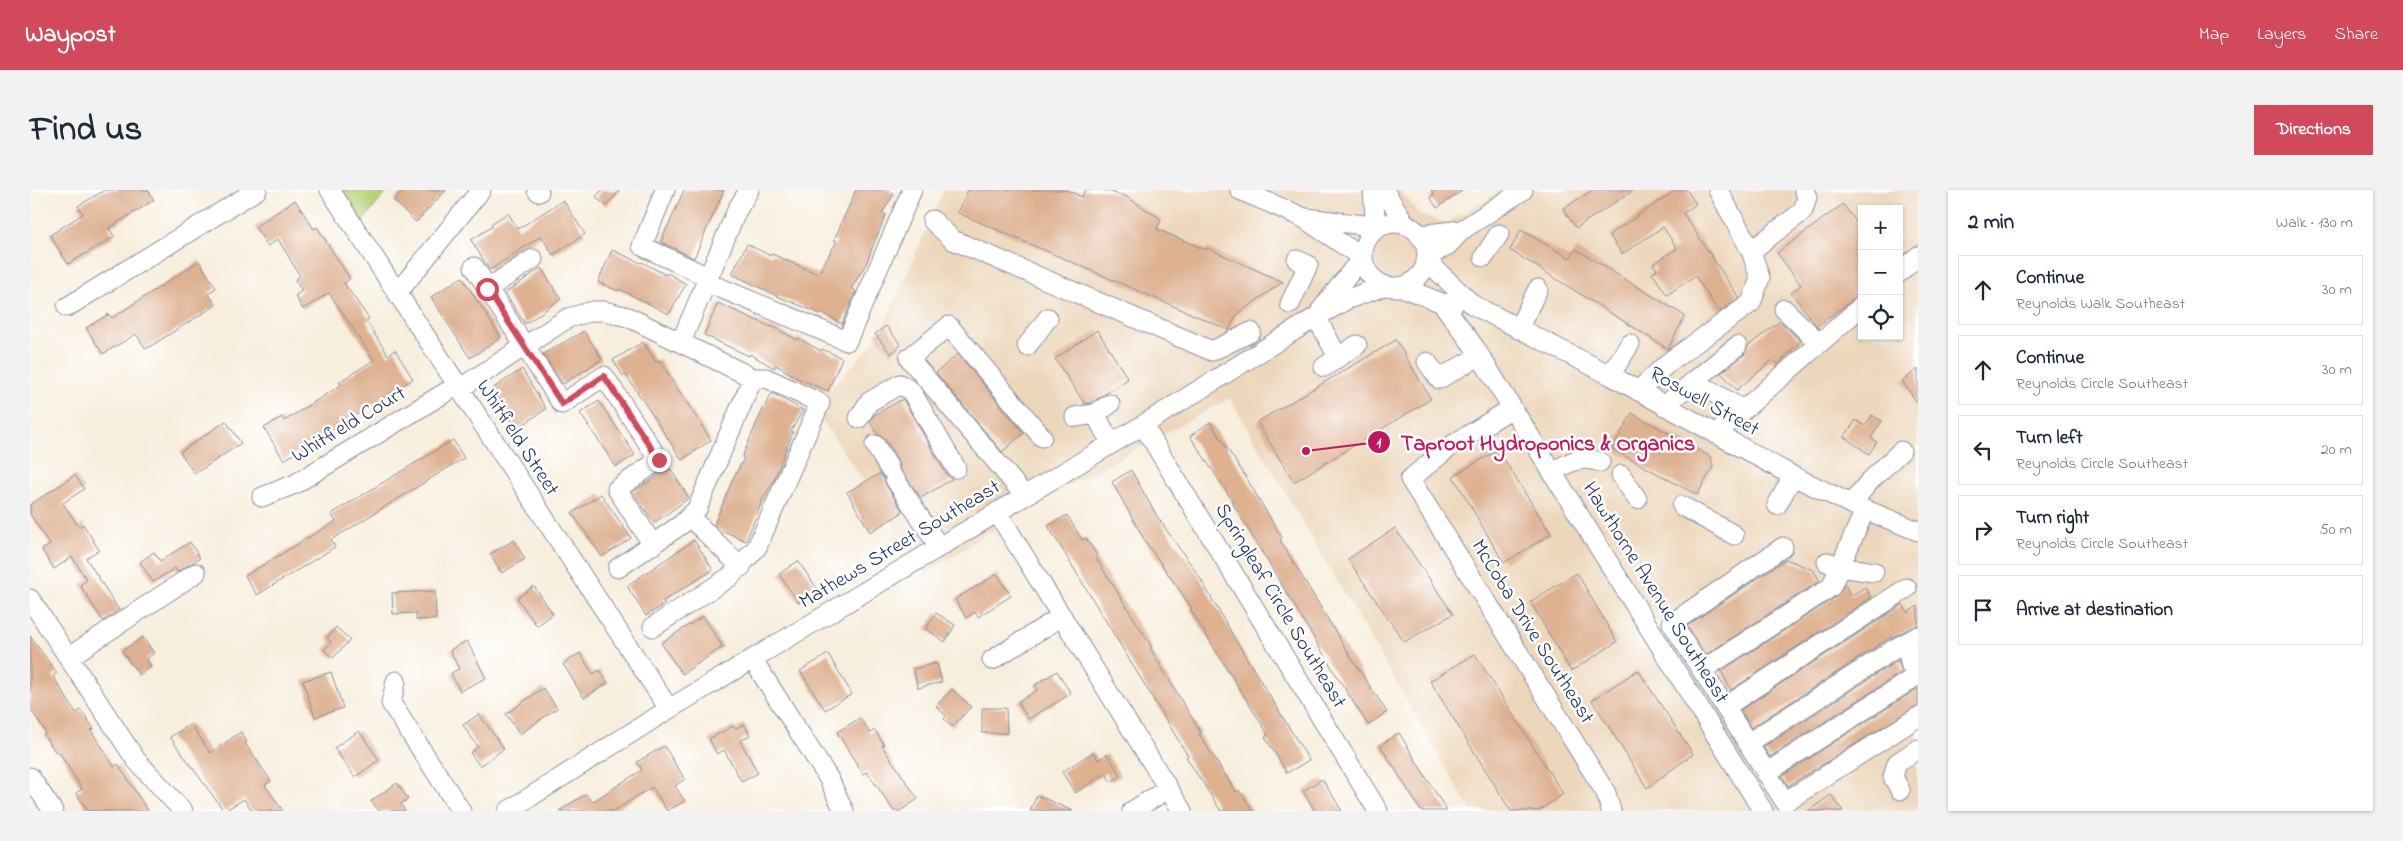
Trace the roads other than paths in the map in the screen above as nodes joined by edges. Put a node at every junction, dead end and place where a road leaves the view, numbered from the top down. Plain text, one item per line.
1 (257, 190) edge
2 (330, 190) edge
3 (481, 190) edge
4 (664, 190) edge
5 (749, 190) edge
6 (912, 190) edge
7 (1373, 190) edge
8 (1384, 190) edge
9 (1523, 190) edge
10 (1718, 190) edge
11 (1804, 190) edge
12 (1247, 191) edge
13 (1302, 217) junction
14 (932, 220) dead end
15 (1381, 227) junction
16 (1412, 230) junction
17 (1462, 230) junction
18 (1500, 234) dead end
19 (1751, 251) junction
20 (1918, 256) edge
21 (1484, 257) dead end
22 (533, 259) dead end
23 (1363, 259) junction
24 (1426, 259) junction
25 (1297, 260) dead end
26 (474, 268) dead end
27 (1903, 269) edge
28 (707, 279) junction
29 (1392, 286) junction
30 (487, 289) junction
31 (1538, 289) dead end
32 (398, 292) junction
33 (1442, 303) junction
34 (1290, 304) dead end
35 (67, 307) dead end
36 (1478, 308) junction
37 (1784, 309) dead end
38 (1858, 309) edge
39 (1316, 317) junction
40 (1048, 318) dead end
41 (1518, 329) junction
42 (1251, 332) dead end
43 (681, 342) junction
44 (1819, 343) junction
45 (1630, 344) dead end
46 (1357, 345) dead end
47 (524, 346) junction
48 (1027, 346) dead end
49 (1737, 346) dead end
50 (1477, 352) junction
51 (1427, 362) dead end
52 (1610, 375) junction
53 (754, 378) junction
54 (1694, 381) junction
55 (457, 388) junction
56 (1638, 391) junction
57 (1664, 406) junction
58 (1512, 408) junction
59 (1743, 410) junction
60 (1075, 417) dead end
61 (859, 418) dead end
62 (1143, 425) junction
63 (1716, 434) junction
64 (1042, 437) dead end
65 (1111, 443) junction
66 (875, 445) dead end
67 (1901, 451) dead end
68 (1600, 462) dead end
69 (956, 468) dead end
70 (1553, 472) junction
71 (1793, 476) junction
72 (1025, 496) junction
73 (262, 497) dead end
74 (1777, 504) dead end
75 (1682, 506) dead end
76 (1858, 507) junction
77 (997, 512) junction
78 (690, 517) junction
79 (1918, 531) edge
80 (1734, 534) dead end
81 (653, 544) junction
82 (1783, 547) dead end
83 (939, 548) junction
84 (1834, 565) junction
85 (741, 567) junction
86 (618, 568) dead end
87 (1874, 572) dead end
88 (196, 573) dead end
89 (1907, 588) dead end
90 (30, 599) edge
91 (1062, 616) junction
92 (653, 627) dead end
93 (1918, 638) edge
94 (69, 657) junction
95 (753, 660) junction
96 (992, 660) dead end
97 (1702, 670) junction
98 (1918, 674) edge
99 (396, 680) dead end
100 (1725, 707) junction
101 (669, 709) junction
102 (1918, 717) edge
103 (1748, 743) junction
104 (1918, 749) edge
105 (1766, 773) junction
106 (30, 777) edge
107 (1168, 789) junction
108 (1900, 790) dead end
109 (53, 811) edge
110 (183, 811) edge
111 (461, 811) edge
112 (508, 811) edge
113 (844, 811) edge
114 (1132, 811) edge
115 (1182, 811) edge
116 (1378, 811) edge
117 (1610, 811) edge
118 (1763, 811) edge

1 - 35 street
2 - 32 street, Whitfield Street
3 - 32 street
4 - 28 street
5 - 28 street
6 - 28 street
7 - 15 street
8 - 16 street
9 - 17 street
10 - 19 street
11 - 19 street
12 - 13 street
13 - 15 street
13 - 23 street
14 - 42 street
15 - 16 street
15 - 23 street
16 - 17 street
16 - 24 street
17 - 24 street
18 - 21 street
19 - 56 street
20 - 27 street
22 - 30 street
23 - 29 street
23 - 39 street, Mathews Street Southeast
24 - 29 street
24 - 36 street, Roswell Street
25 - 34 street
26 - 30 street
28 - 43 street
29 - 33 street, Roswell Street
29 - 39 street, Mathews Street Southeast
30 - 47 street
31 - 41 street
32 - 55 street, Whitfield Street
33 - 36 street, Roswell Street
33 - 50 street, Hawthorne Avenue Southeast
36 - 41 street, Roswell Street
36 - 50 street
37 - 44 street
38 - 44 street
39 - 46 street
39 - 62 street, Mathews Street Southeast
40 - 48 street
41 - 52 street, Roswell Street
43 - 47 street, Whitfield Court
43 - 53 street, Whitfield Court
44 - 59 street
45 - 52 street
47 - 55 street, Whitfield Court
47 - 81 street
49 - 54 street
50 - 51 street
50 - 58 street, Hawthorne Avenue Southeast
52 - 56 street, Roswell Street
53 - 78 street
53 - 85 street, Whitfield Court
54 - 57 street
54 - 59 street
55 - 73 street, Whitfield Court
55 - 101 street, Whitfield Street
56 - 57 street, Roswell Street
57 - 63 street, Roswell Street
58 - 70 street, Hawthorne Avenue Southeast
58 - 117 street, McCoba Drive Southeast
59 - 63 street
60 - 65 street
61 - 69 street
62 - 65 street, Mathews Street Southeast
62 - 116 street, Springleaf Circle Southeast
63 - 71 street, Roswell Street
64 - 72 street
65 - 72 street, Mathews Street Southeast
66 - 83 street
67 - 76 street
68 - 70 street
70 - 118 street, Hawthorne Avenue Southeast
71 - 74 street
71 - 76 street, Roswell Street
72 - 77 street, Mathews Street Southeast
75 - 80 street
76 - 79 street, Roswell Street
76 - 84 street
77 - 83 street, Mathews Street Southeast
77 - 91 street
78 - 81 street
78 - 85 street
81 - 86 street
82 - 97 street
83 - 95 street, Mathews Street Southeast
84 - 87 street
84 - 97 street
85 - 92 street
88 - 94 street
89 - 100 street
90 - 94 street
91 - 96 street
91 - 107 street
93 - 98 street
93 - 103 street
94 - 110 street
95 - 101 street, Mathews Street Southeast
95 - 113 street
97 - 100 street
98 - 105 street
99 - 111 street
100 - 103 street
101 - 112 street, Mathews Street Southeast
102 - 105 street
103 - 105 street
104 - 108 street
106 - 109 street
107 - 114 street
107 - 115 street

